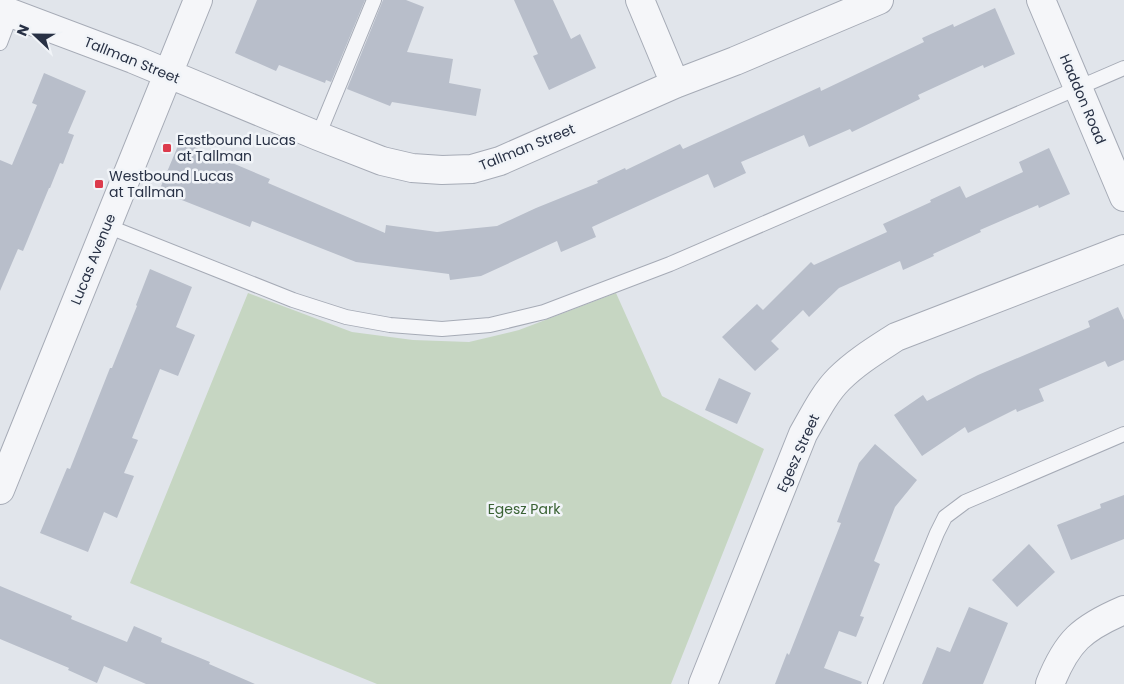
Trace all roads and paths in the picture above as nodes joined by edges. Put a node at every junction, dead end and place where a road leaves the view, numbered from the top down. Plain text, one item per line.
1 (198, 0) edge
2 (374, 0) edge
3 (640, 0) edge
4 (879, 0) edge
5 (1041, 0) edge
6 (6, 12) edge
7 (0, 43) edge
8 (1124, 68) edge
9 (169, 74) junction
10 (675, 84) junction
11 (1078, 88) junction
12 (318, 136) junction
13 (1124, 197) edge
14 (107, 226) junction
15 (1124, 249) edge
16 (1124, 434) edge
17 (0, 490) edge
18 (1124, 610) edge
19 (703, 684) edge
20 (875, 684) edge
21 (1050, 684) edge

1 - 9 street, Lucas Avenue
2 - 12 lane
3 - 10 street
4 - 10 street, Tallman Street
5 - 11 street, Haddon Road
6 - 7 lane
6 - 9 street, Tallman Street
8 - 11 lane
9 - 12 street, Tallman Street
9 - 14 street, Lucas Avenue
10 - 12 street, Tallman Street
11 - 13 street, Haddon Road
11 - 14 lane
14 - 17 street, Lucas Avenue
15 - 19 street, Egesz Street
16 - 20 lane
18 - 21 street

